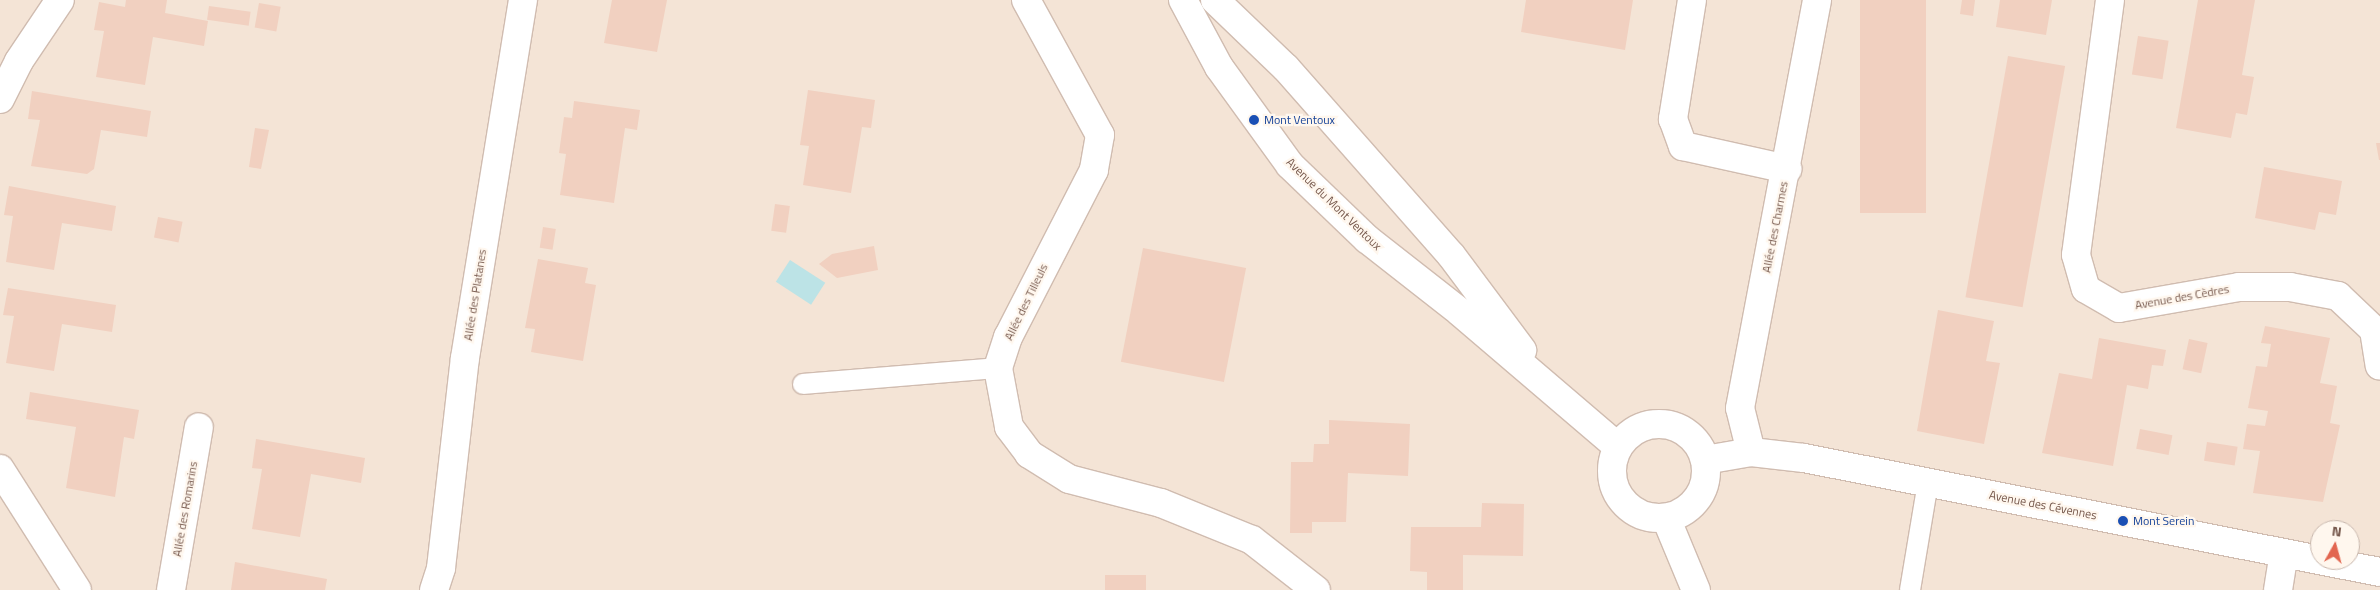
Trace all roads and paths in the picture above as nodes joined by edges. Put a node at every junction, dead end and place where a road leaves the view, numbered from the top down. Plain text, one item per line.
1 (60, 0) edge
2 (523, 0) edge
3 (1026, 0) edge
4 (1183, 0) edge
5 (1215, 0) edge
6 (1692, 0) edge
7 (1817, 0) edge
8 (2110, 0) edge
9 (0, 99) edge
10 (1786, 169) junction
11 (2380, 366) edge
12 (998, 368) junction
13 (803, 384) dead end
14 (1551, 389) junction
15 (199, 427) dead end
16 (1618, 447) junction
17 (1751, 452) junction
18 (1705, 460) junction
19 (0, 470) edge
20 (1928, 483) junction
21 (1666, 518) junction
22 (2284, 553) junction
23 (2380, 572) edge
24 (77, 590) edge
25 (171, 590) edge
26 (434, 590) edge
27 (1316, 590) edge
28 (1696, 590) edge
29 (1910, 590) edge
30 (2278, 590) edge

1 - 9 street
2 - 26 street, Allée des Platanes
3 - 12 street, Allée des Tilleuls
4 - 14 street, Avenue du Mont Ventoux
5 - 14 street, Avenue du Mont Ventoux
6 - 10 street
7 - 10 street, Allée des Charmes
8 - 11 street, Avenue des Cèdres
10 - 17 street, Allée des Charmes
12 - 13 lane
12 - 27 street, Allée des Tilleuls
14 - 16 street, Avenue du Mont Ventoux
15 - 25 street, Allée des Romarins
16 - 18 street
16 - 21 street
17 - 18 street, Avenue des Cévennes
17 - 20 street, Avenue des Cévennes
18 - 21 street
19 - 24 street
20 - 22 street, Avenue des Cévennes
20 - 29 lane
21 - 28 street
22 - 23 street, Avenue des Cévennes
22 - 30 street

